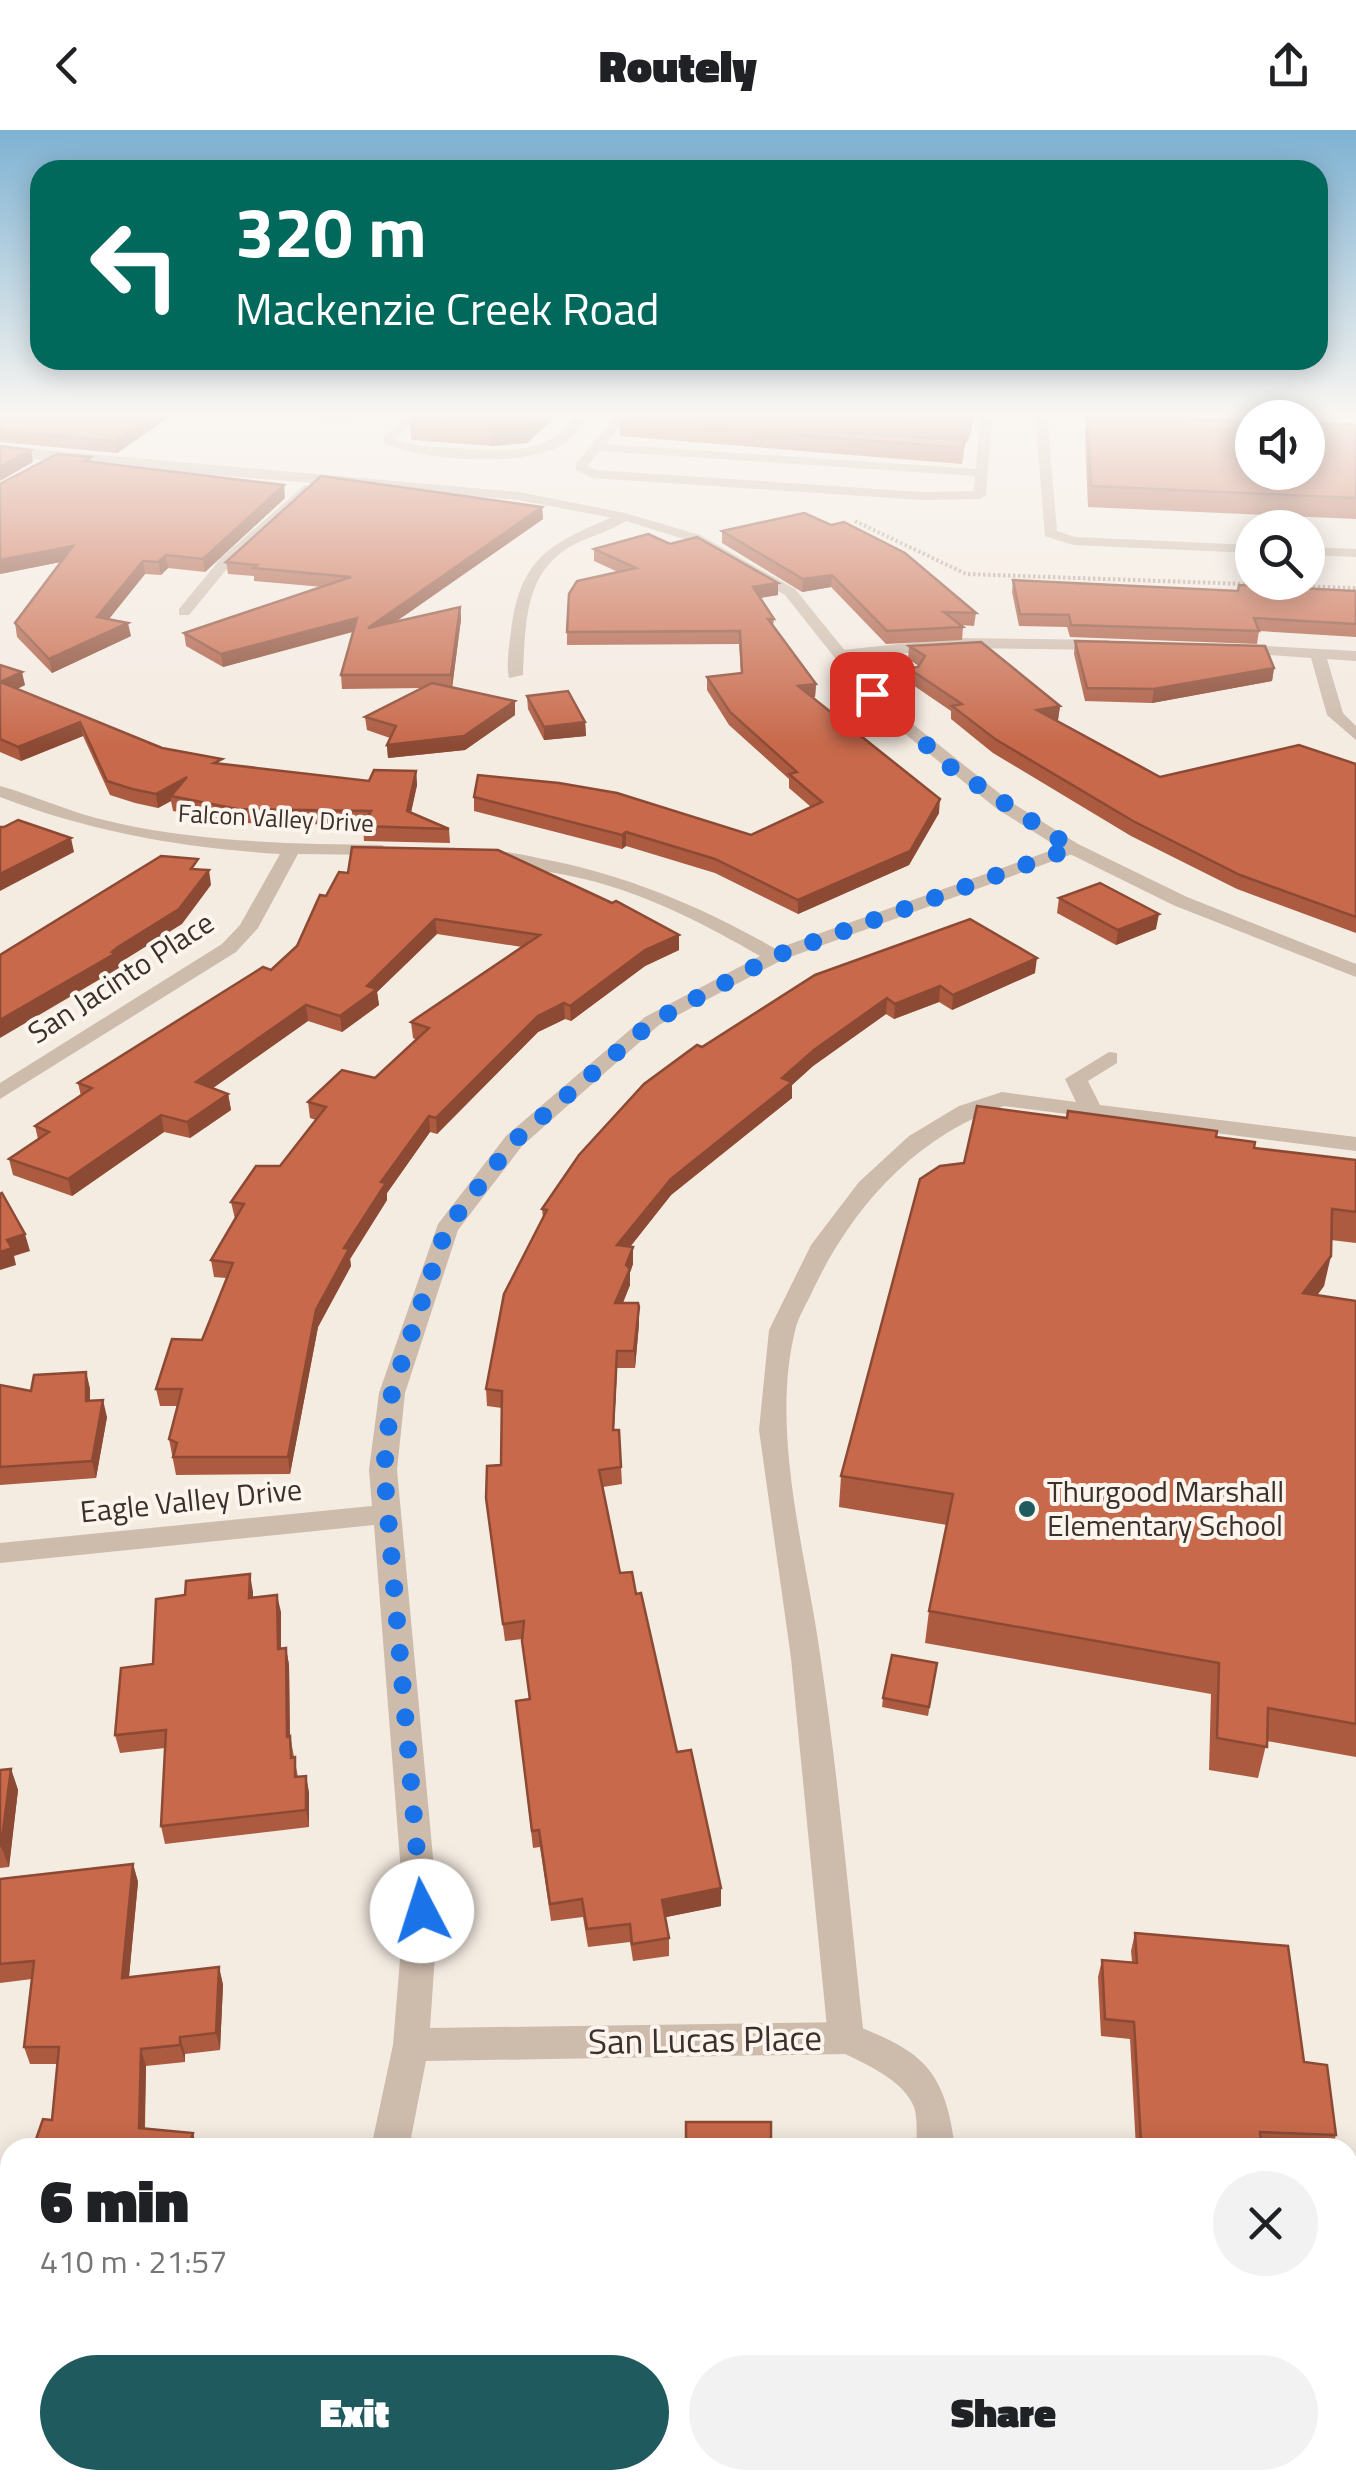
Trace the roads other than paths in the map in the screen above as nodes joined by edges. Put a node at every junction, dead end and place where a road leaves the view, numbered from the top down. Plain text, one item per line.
1 (265, 525) edge
2 (608, 525) edge
3 (652, 525) edge
4 (1049, 525) edge
5 (1235, 548) edge
6 (1325, 552) edge
7 (1356, 553) edge
8 (184, 612) dead end
9 (1121, 646) edge
10 (1220, 649) edge
11 (1318, 654) junction
12 (843, 655) junction
13 (1356, 656) edge
14 (515, 675) dead end
15 (1356, 736) edge
16 (0, 791) edge
17 (1072, 848) junction
18 (292, 849) junction
19 (395, 850) edge
20 (459, 854) edge
21 (775, 956) junction
22 (1356, 972) edge
23 (1109, 1058) dead end
24 (0, 1092) edge
25 (1090, 1108) junction
26 (1356, 1144) edge
27 (388, 1514) junction
28 (0, 1553) edge
29 (846, 2038) junction
30 (411, 2044) junction
31 (392, 2138) edge
32 (935, 2138) edge

1 - 8 street
2 - 14 street
3 - 12 street
4 - 5 street
6 - 7 street
9 - 12 street
10 - 11 street
11 - 13 street
11 - 15 street
12 - 17 street
16 - 18 street, Falcon Valley Drive
17 - 21 street
17 - 22 street
18 - 19 street, Falcon Valley Drive
18 - 24 street, San Jacinto Place
20 - 21 street
21 - 27 street
23 - 25 street
25 - 26 street
25 - 29 street
27 - 28 street, Eagle Valley Drive
27 - 30 street
29 - 30 street, San Lucas Place
29 - 32 street, San Lucas Place
30 - 31 street

